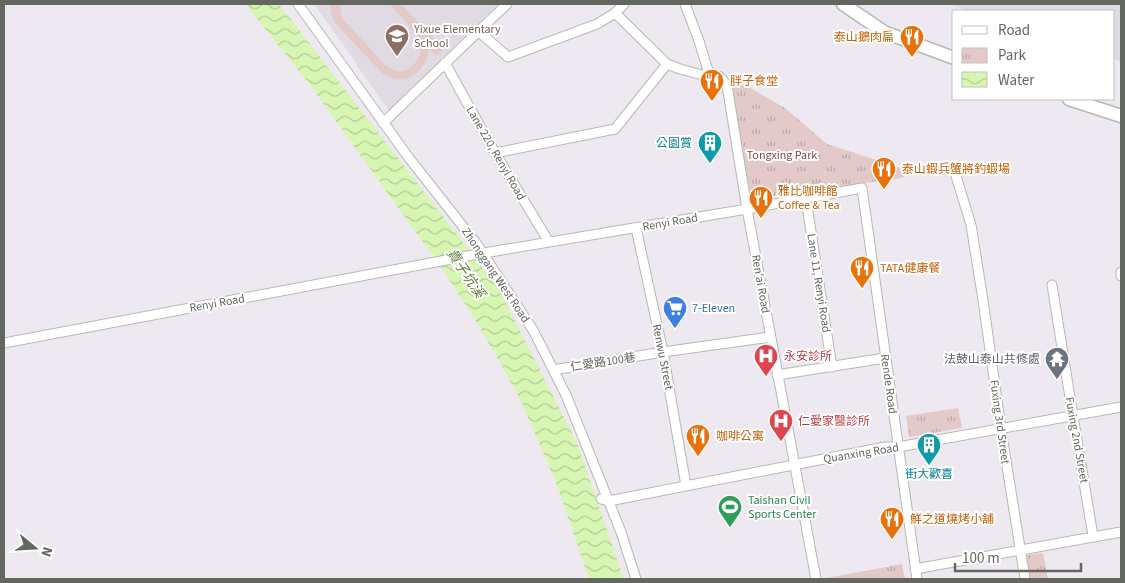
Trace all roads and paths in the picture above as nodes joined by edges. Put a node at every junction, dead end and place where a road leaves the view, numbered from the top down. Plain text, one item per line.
1 (298, 4) edge
2 (507, 4) edge
3 (624, 4) edge
4 (685, 4) edge
5 (843, 4) edge
6 (616, 13) junction
7 (478, 31) junction
8 (952, 57) edge
9 (445, 63) junction
10 (667, 64) junction
11 (710, 78) junction
12 (1072, 100) edge
13 (1121, 116) edge
14 (383, 124) junction
15 (495, 153) junction
16 (956, 176) dead end
17 (862, 188) joint
18 (806, 198) junction
19 (747, 209) junction
20 (636, 228) junction
21 (549, 242) junction
22 (481, 254) junction
23 (1121, 272) edge
24 (1121, 276) edge
25 (1052, 285) dead end
26 (770, 337) junction
27 (4, 342) edge
28 (663, 352) junction
29 (886, 358) junction
30 (832, 367) junction
31 (554, 370) junction
32 (777, 375) junction
33 (1121, 407) edge
34 (1072, 416) junction
35 (1001, 429) junction
36 (898, 448) junction
37 (794, 464) junction
38 (686, 486) junction
39 (605, 500) junction
40 (1121, 532) edge
41 (1093, 536) junction
42 (1020, 550) junction
43 (915, 569) junction
44 (636, 579) edge
45 (816, 579) edge
46 (916, 579) edge
47 (1025, 579) edge

1 - 14 street, Zhonggang West Road
2 - 7 street
3 - 6 street
4 - 11 street
5 - 8 main road
6 - 7 street
6 - 10 street
7 - 9 street
9 - 14 street
9 - 15 street, Lane 220, Renyi Road
10 - 11 street
10 - 15 street
11 - 19 street, Ren'ai Road
12 - 13 main road
14 - 22 street, Zhonggang West Road
15 - 21 street, Lane 220, Renyi Road
16 - 35 street, Fuxing 3rd Street
17 - 18 street, Renyi Road
17 - 29 street, Rende Road
18 - 19 street, Renyi Road
18 - 30 street, Lane 11, Renyi Road
19 - 20 street, Renyi Road
19 - 26 street, Ren'ai Road
20 - 21 street, Renyi Road
20 - 28 street, Renwu Street
21 - 22 street, Renyi Road
22 - 27 street, Renyi Road
22 - 31 street, Zhonggang West Road
23 - 24 street
25 - 34 street, Fuxing 2nd Street
26 - 28 street, 仁愛路100巷
26 - 32 street, Ren'ai Road
28 - 31 street, 仁愛路100巷
28 - 38 street, Renwu Street
29 - 30 street
29 - 36 street, Rende Road
30 - 32 street
31 - 39 street, Zhonggang West Road
32 - 37 street, Ren'ai Road
33 - 34 street, Quanxing Road
34 - 35 street, Quanxing Road
34 - 41 street, Fuxing 2nd Street
35 - 36 street, Quanxing Road
35 - 42 street, Fuxing 3rd Street
36 - 37 street, Quanxing Road
36 - 43 street, Rende Road
37 - 38 street, Quanxing Road
37 - 45 street, Ren'ai Road
38 - 39 street, Quanxing Road
39 - 44 street, Zhonggang West Road
40 - 41 street
41 - 42 street
42 - 43 street
42 - 47 street, Fuxing 3rd Street
43 - 46 street, Rende Road

